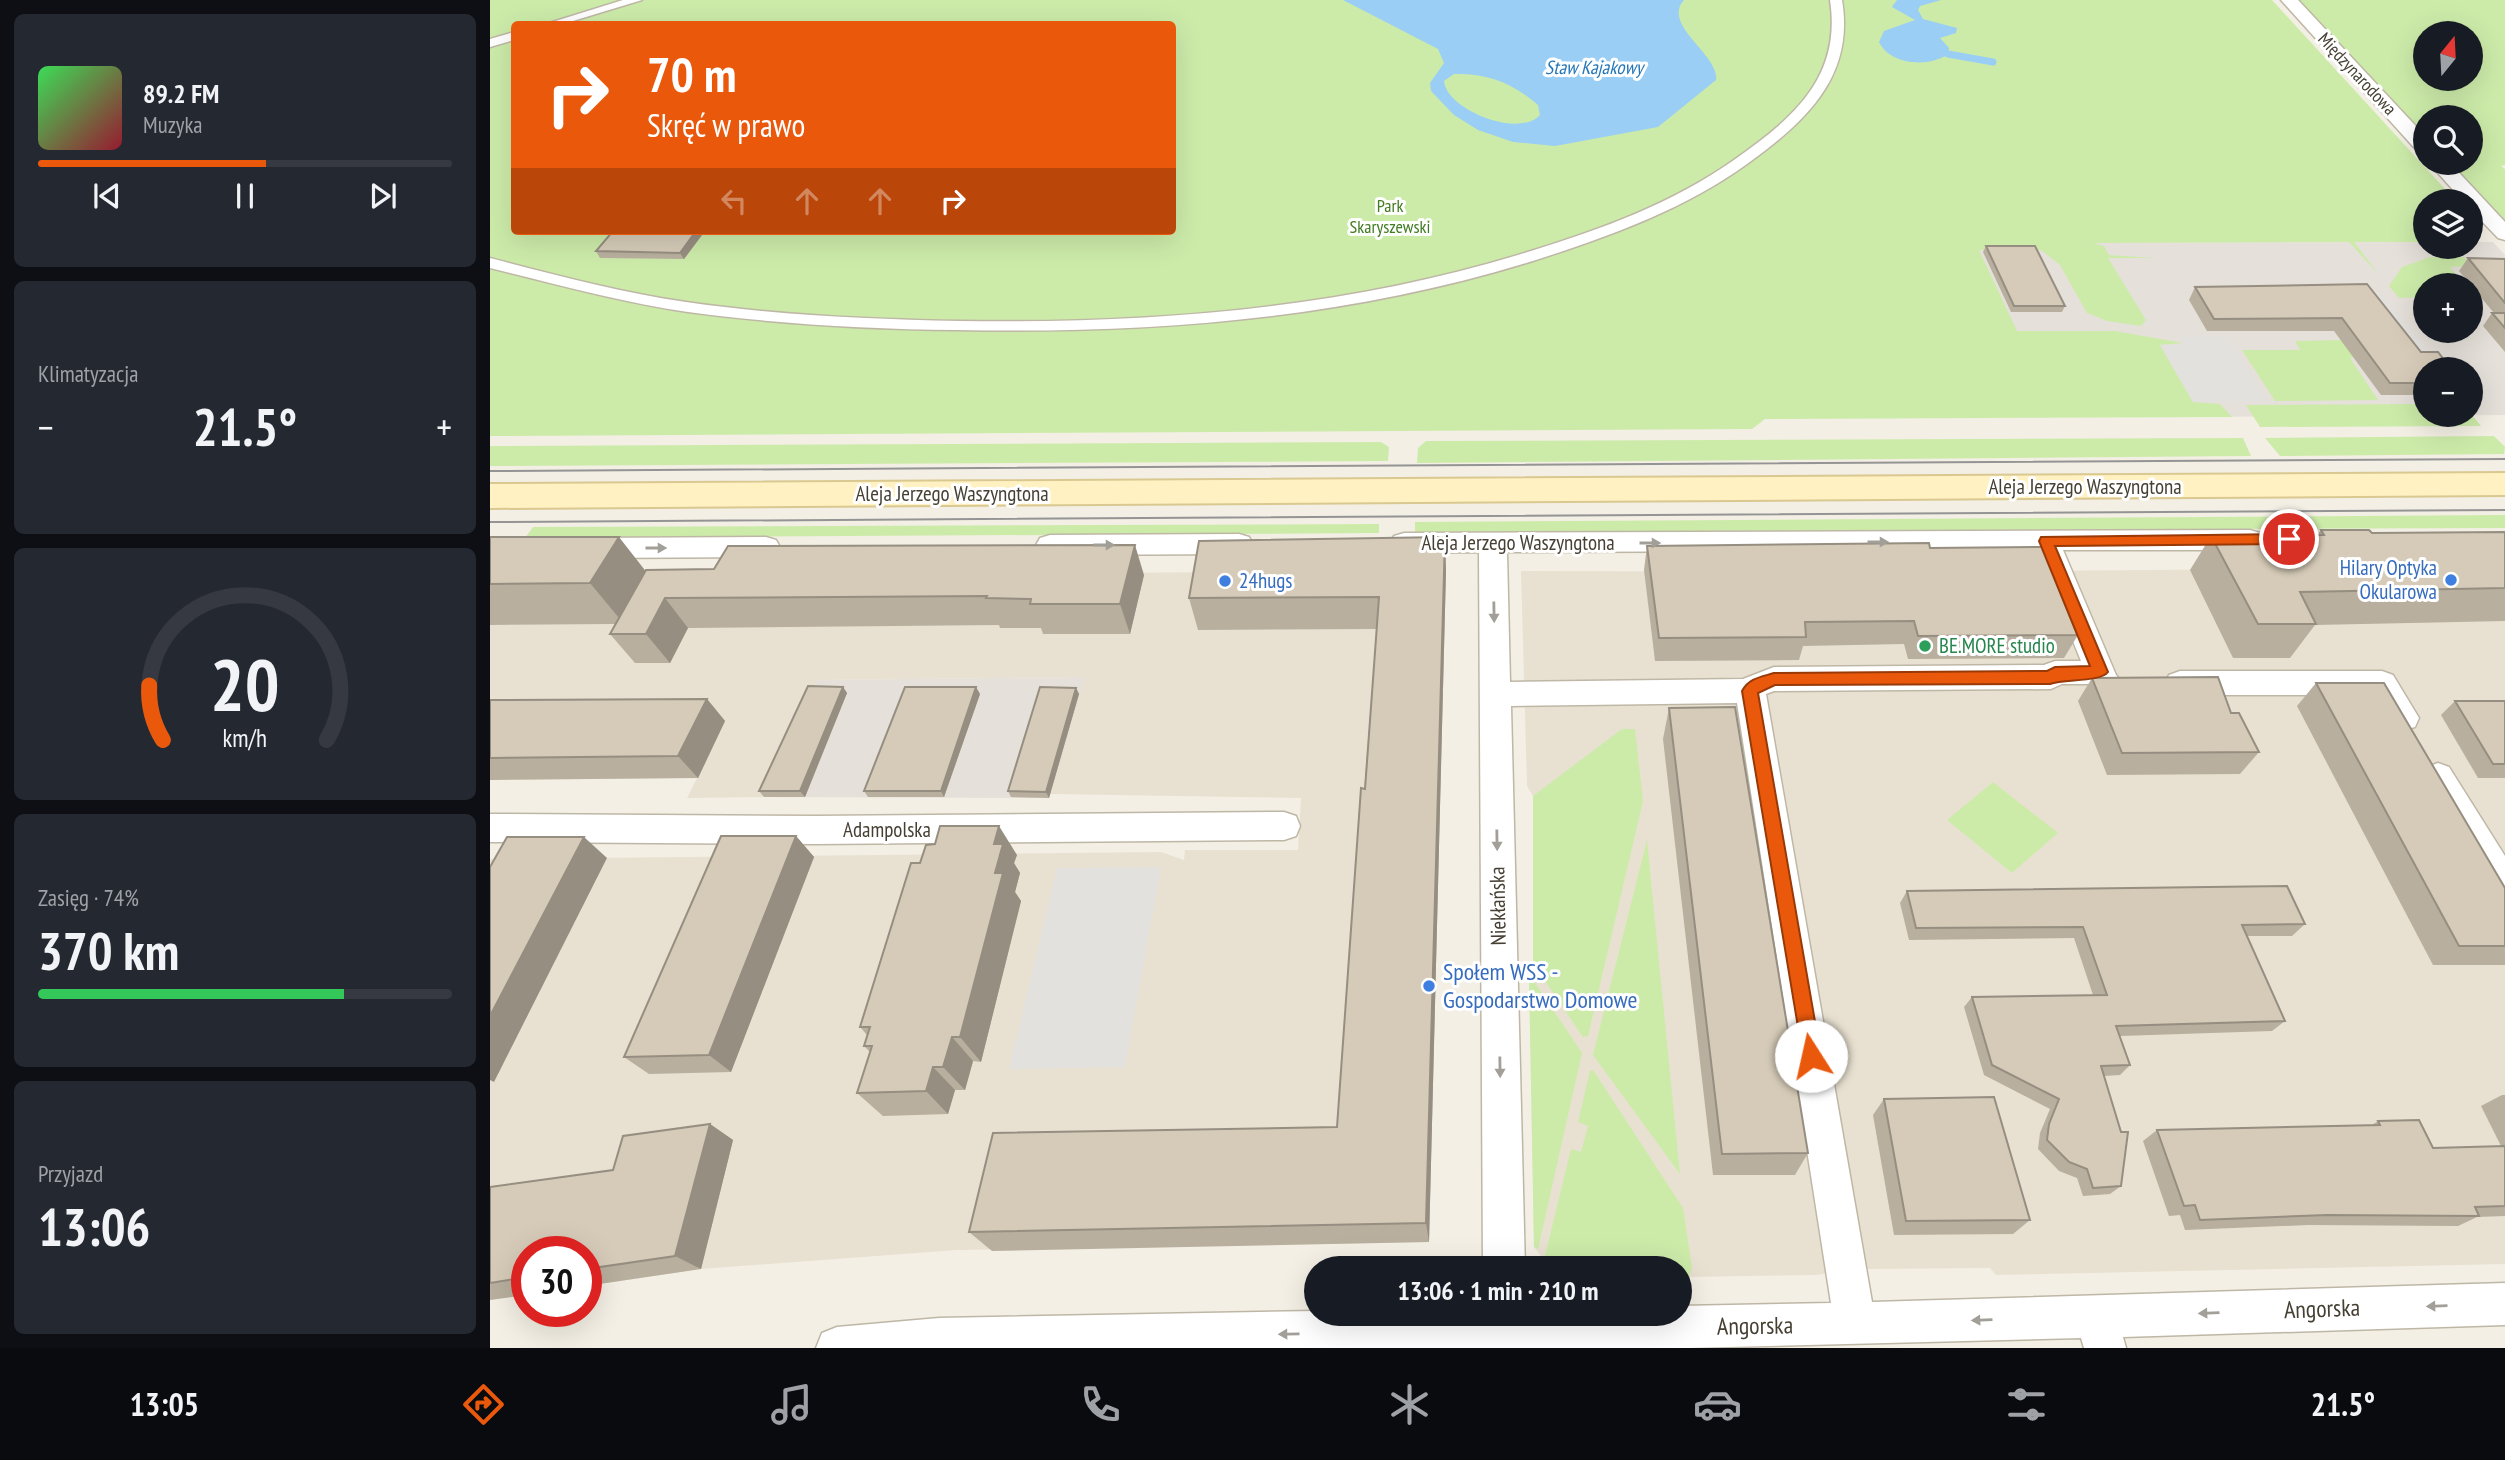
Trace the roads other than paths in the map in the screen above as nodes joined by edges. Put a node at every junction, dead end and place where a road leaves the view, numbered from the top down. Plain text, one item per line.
1 (636, 0) edge
2 (1836, 0) edge
3 (2289, 0) edge
4 (562, 21) edge
5 (511, 37) edge
6 (490, 43) edge
7 (2413, 135) edge
8 (2450, 175) edge
9 (2505, 234) edge
10 (490, 263) edge
11 (2505, 484) edge
12 (490, 496) edge
13 (2283, 539) edge
14 (2046, 541) junction
15 (1372, 543) edge
16 (1260, 544) edge
17 (1493, 544) junction
18 (1022, 545) edge
19 (798, 547) edge
20 (560, 548) edge
21 (2127, 680) junction
22 (1750, 691) junction
23 (1495, 694) junction
24 (1284, 827) dead end
25 (490, 828) edge
26 (2505, 886) edge
27 (1504, 1256) edge
28 (2505, 1304) edge
29 (1855, 1324) junction
30 (1504, 1331) edge
31 (2100, 1332) edge
32 (837, 1348) edge

1 - 4 street
2 - 10 street
3 - 7 street, Międzynarodowa
5 - 6 street
8 - 9 street
11 - 12 main road, Aleja Jerzego Waszyngtona
13 - 14 street, Aleja Jerzego Waszyngtona
17 -> 14 street, Aleja Jerzego Waszyngtona
14 - 21 street
15 - 17 street, Aleja Jerzego Waszyngtona
18 -> 16 street
17 -> 23 street, Niekłańska
20 -> 19 street
21 - 22 street
21 - 26 street
22 - 23 street
22 - 29 street
23 -> 27 street, Niekłańska
24 - 25 street, Adampolska
28 -> 31 street, Angorska
29 - 30 street, Angorska
31 -> 29 street, Angorska
30 -> 32 street, Angorska

